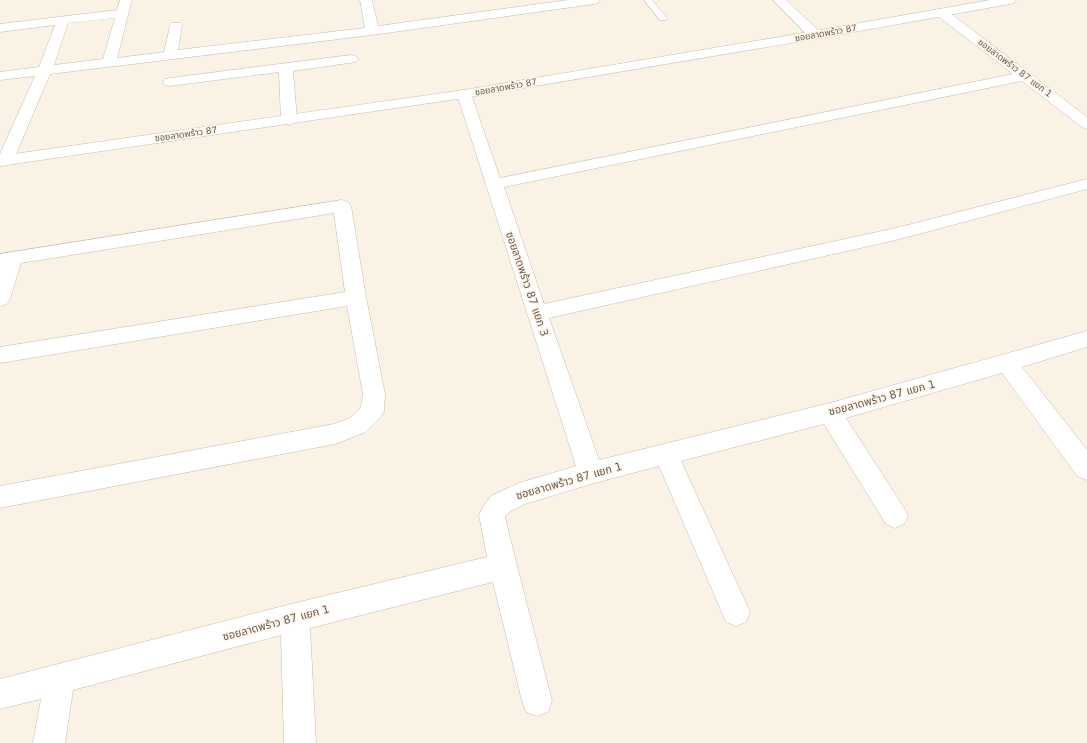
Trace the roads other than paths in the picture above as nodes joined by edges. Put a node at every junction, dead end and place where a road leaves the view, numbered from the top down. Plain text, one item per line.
1 (126, 0) edge
2 (366, 0) edge
3 (594, 0) edge
4 (648, 0) edge
5 (779, 0) edge
6 (1010, 0) edge
7 (526, 5) edge
8 (122, 13) junction
9 (942, 13) junction
10 (663, 18) dead end
11 (63, 20) junction
12 (176, 26) dead end
13 (0, 28) edge
14 (372, 31) junction
15 (815, 35) junction
16 (170, 55) junction
17 (351, 59) dead end
18 (109, 62) junction
19 (286, 68) junction
20 (44, 70) junction
21 (0, 76) edge
22 (1025, 76) junction
23 (170, 82) dead end
24 (464, 94) junction
25 (289, 120) junction
26 (1087, 124) edge
27 (3, 161) edge
28 (494, 184) junction
29 (1087, 184) edge
30 (7, 259) edge
31 (356, 297) junction
32 (0, 299) edge
33 (538, 313) junction
34 (1087, 339) edge
35 (0, 354) edge
36 (1007, 364) junction
37 (830, 413) junction
38 (666, 455) junction
39 (1087, 469) edge
40 (591, 473) junction
41 (0, 497) edge
42 (895, 516) dead end
43 (503, 566) junction
44 (736, 612) dead end
45 (295, 617) junction
46 (60, 680) junction
47 (0, 694) edge
48 (537, 701) dead end
49 (49, 743) edge
50 (300, 743) edge

1 - 8 street
2 - 14 street
3 - 7 street
4 - 10 lane
5 - 15 street
6 - 9 street, ซอยลาดพร้าว 87
7 - 14 street
8 - 11 street
8 - 18 street
9 - 15 street, ซอยลาดพร้าว 87
9 - 22 street, ซอยลาดพร้าว 87 แยก 1
11 - 13 street
11 - 20 street
12 - 16 street
14 - 16 street
15 - 24 street, ซอยลาดพร้าว 87
16 - 18 street
17 - 19 street
18 - 20 street
19 - 23 street
19 - 25 street
20 - 21 street
20 - 27 street
22 - 26 street, ซอยลาดพร้าว 87 แยก 1
22 - 28 street
24 - 25 street, ซอยลาดพร้าว 87
24 - 28 street, ซอยลาดพร้าว 87 แยก 3
25 - 27 street, ซอยลาดพร้าว 87
28 - 33 street, ซอยลาดพร้าว 87 แยก 3
29 - 33 street
30 - 31 street
30 - 32 street
31 - 35 street
31 - 41 street
33 - 40 street, ซอยลาดพร้าว 87 แยก 3
34 - 36 street, ซอยลาดพร้าว 87 แยก 1
36 - 37 street, ซอยลาดพร้าว 87 แยก 1
36 - 39 street
37 - 38 street, ซอยลาดพร้าว 87 แยก 1
37 - 42 street
38 - 40 street, ซอยลาดพร้าว 87 แยก 1
38 - 44 street
40 - 43 street, ซอยลาดพร้าว 87 แยก 1
43 - 45 street, ซอยลาดพร้าว 87 แยก 1
43 - 48 street
45 - 46 street, ซอยลาดพร้าว 87 แยก 1
45 - 50 street
46 - 47 street, ซอยลาดพร้าว 87 แยก 1
46 - 49 street

